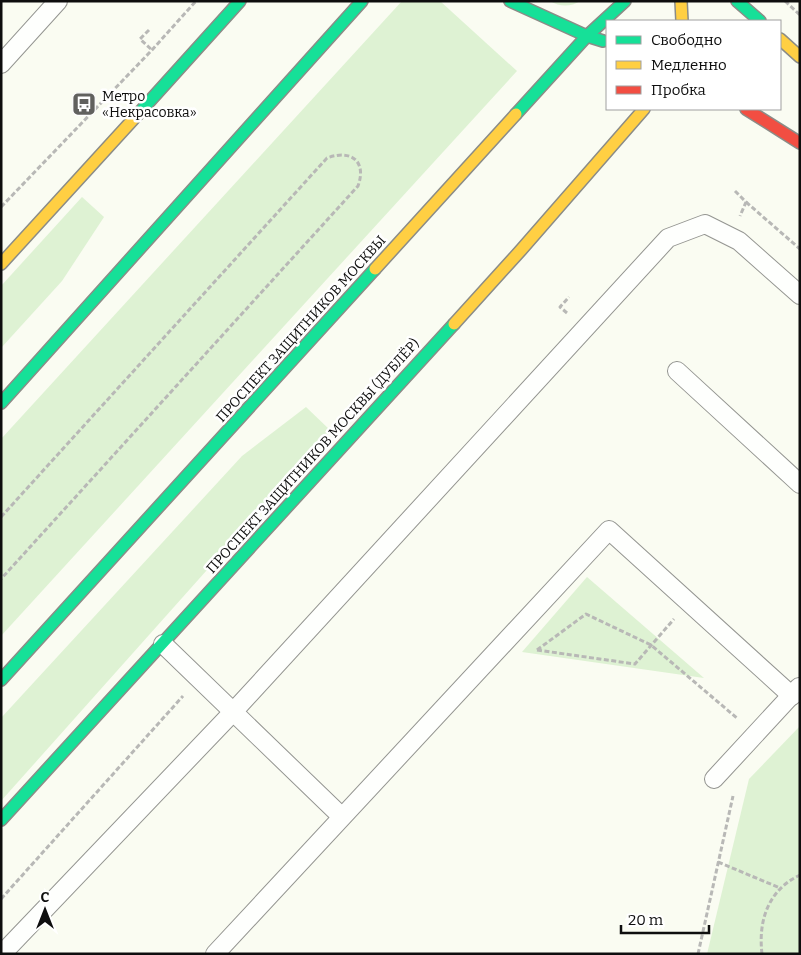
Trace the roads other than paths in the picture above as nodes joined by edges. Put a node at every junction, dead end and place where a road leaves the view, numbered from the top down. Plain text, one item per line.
1 (58, 1) edge
2 (240, 1) edge
3 (362, 1) edge
4 (510, 1) edge
5 (625, 1) edge
6 (681, 1) edge
7 (737, 1) edge
8 (682, 20) edge
9 (759, 20) edge
10 (588, 36) junction
11 (781, 40) edge
12 (606, 43) edge
13 (800, 57) edge
14 (1, 64) edge
15 (643, 110) edge
16 (748, 110) edge
17 (800, 143) edge
18 (1, 264) edge
19 (800, 295) edge
20 (677, 372) dead end
21 (1, 403) edge
22 (800, 484) edge
23 (162, 644) junction
24 (1, 680) edge
25 (796, 691) edge
26 (233, 712) junction
27 (714, 779) dead end
28 (341, 816) junction
29 (1, 820) edge
30 (2, 954) edge
31 (214, 954) edge

1 - 14 lane
2 - 18 main road
3 - 21 main road
4 - 10 main road
5 - 10 main road, ПРОСПЕКТ ЗАЩИТНИКОВ МОСКВЫ
6 - 8 main road
7 - 9 main road
10 - 12 main road
10 - 24 main road, ПРОСПЕКТ ЗАЩИТНИКОВ МОСКВЫ
11 - 13 main road
15 - 23 main road, ПРОСПЕКТ ЗАЩИТНИКОВ МОСКВЫ (ДУБЛЁР)
16 - 17 main road
19 - 26 lane
20 - 22 lane
23 - 26 lane
23 - 29 main road, ПРОСПЕКТ ЗАЩИТНИКОВ МОСКВЫ (ДУБЛЁР)
25 - 27 lane
25 - 28 lane
26 - 28 lane
26 - 30 lane
28 - 31 lane

